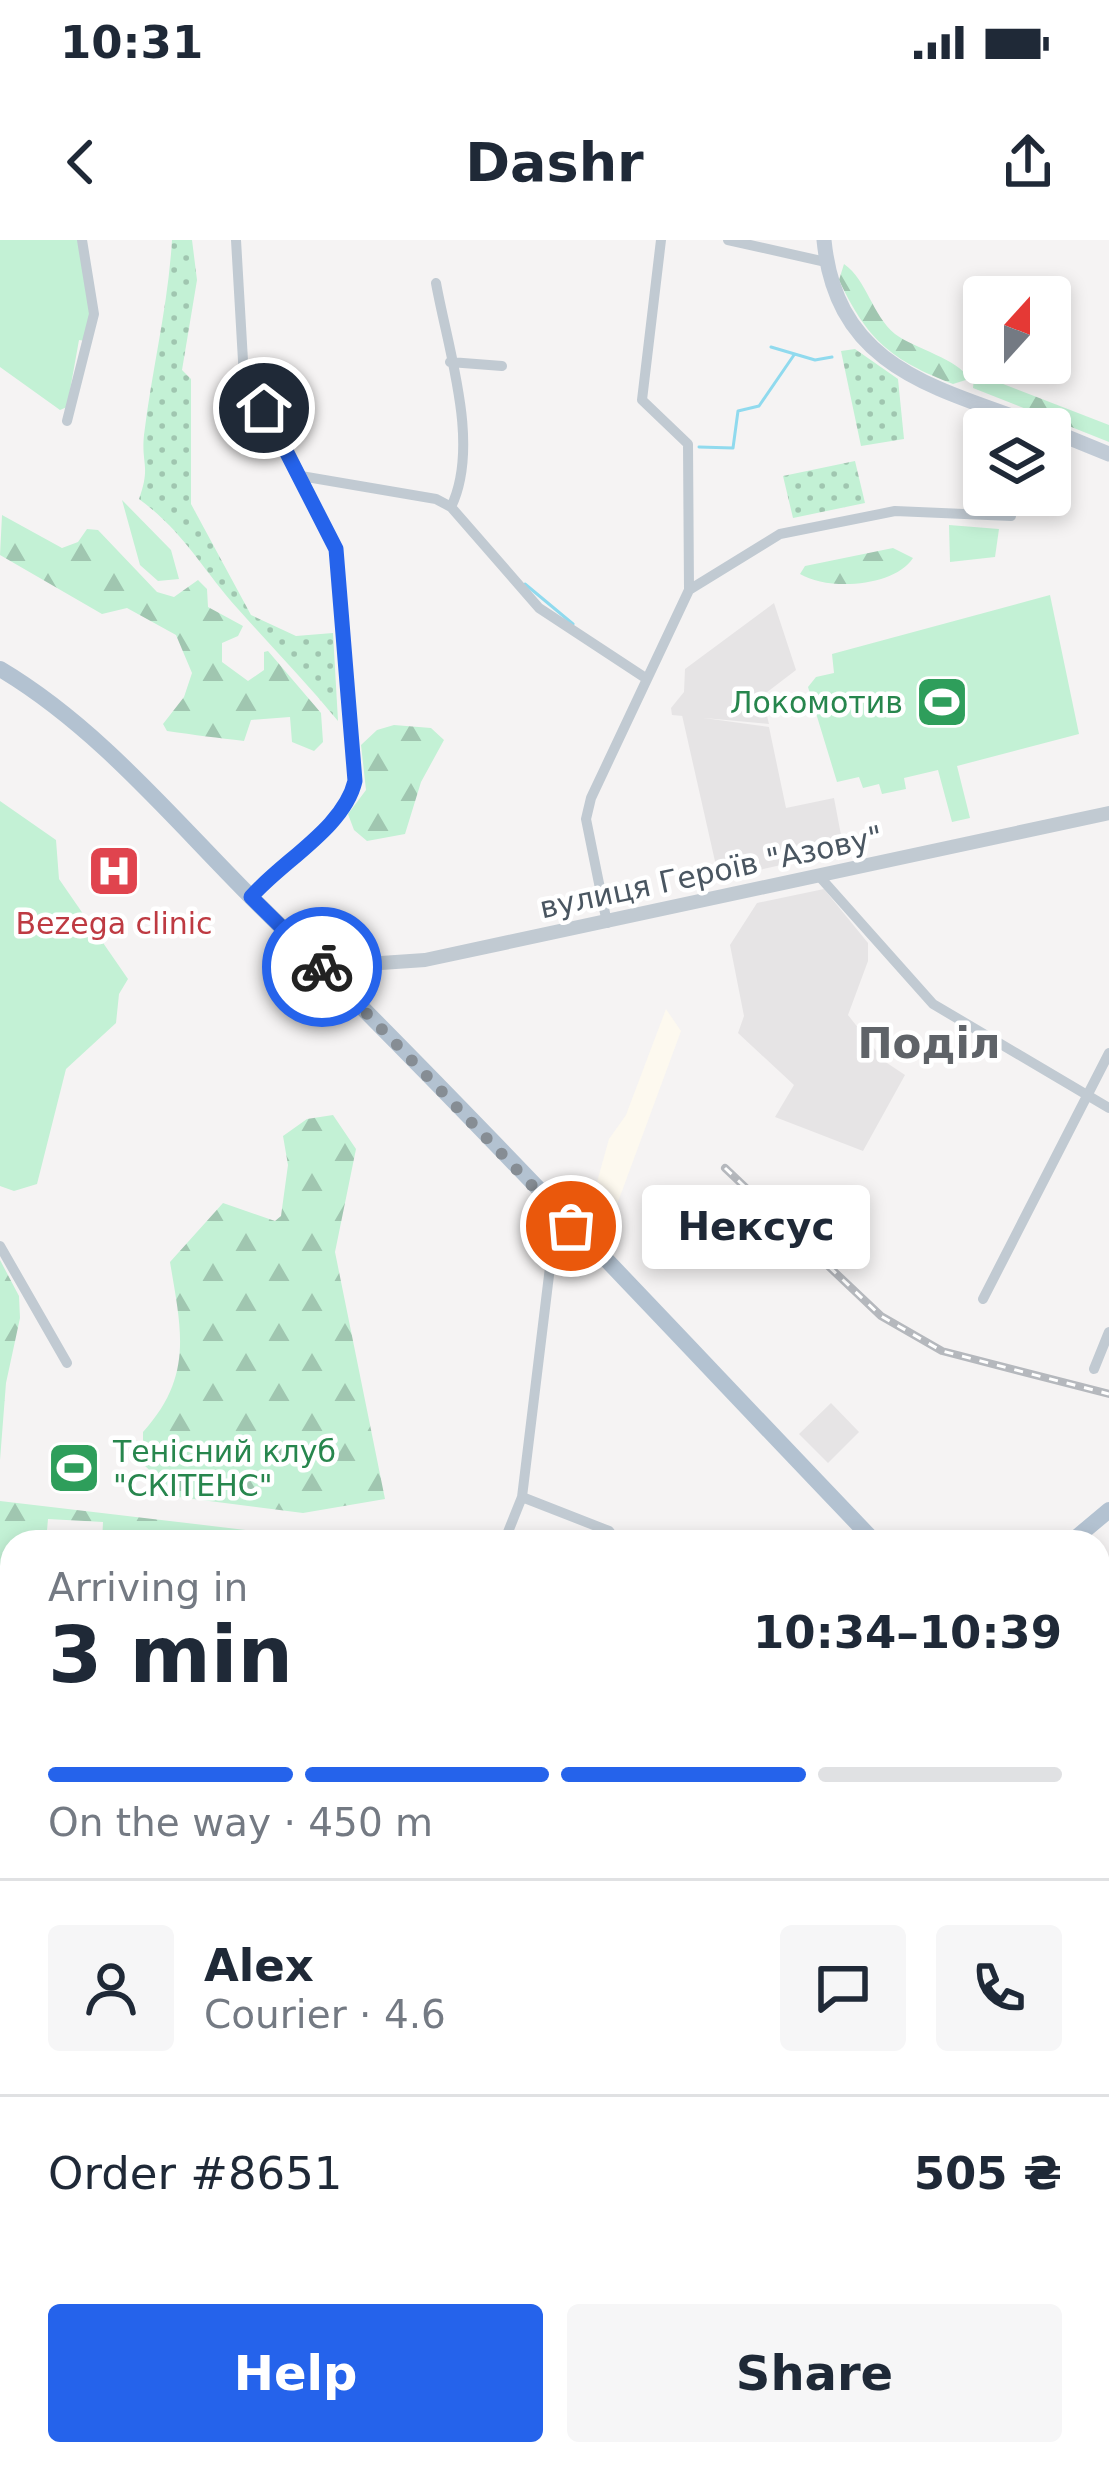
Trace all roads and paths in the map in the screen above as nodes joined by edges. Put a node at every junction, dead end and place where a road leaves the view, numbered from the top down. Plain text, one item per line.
1 (82, 240) edge
2 (236, 240) edge
3 (662, 240) edge
4 (728, 240) edge
5 (824, 240) edge
6 (826, 262) junction
7 (436, 283) dead end
8 (450, 362) junction
9 (502, 366) dead end
10 (994, 408) edge
11 (67, 421) dead end
12 (1071, 439) edge
13 (1109, 454) edge
14 (301, 476) junction
15 (451, 507) junction
16 (963, 514) edge
17 (689, 590) junction
18 (0, 669) edge
19 (647, 679) junction
20 (1109, 813) edge
21 (819, 876) junction
22 (251, 897) junction
23 (607, 923) junction
24 (322, 967) junction
25 (1109, 1053) edge
26 (1087, 1095) junction
27 (1109, 1108) edge
28 (571, 1226) junction
29 (0, 1246) edge
30 (983, 1299) dead end
31 (1109, 1332) edge
32 (67, 1363) dead end
33 (1094, 1369) dead end
34 (521, 1497) junction
35 (1109, 1510) edge
36 (509, 1530) edge
37 (606, 1530) edge
38 (863, 1530) edge
39 (1085, 1530) edge

1 - 11 street
2 - 14 street
3 - 17 street
4 - 6 street
5 - 6 main road
6 - 10 main road
7 - 8 street
8 - 9 street
8 - 15 street
12 - 13 main road
14 - 15 street
14 - 22 street
15 - 19 street
16 - 17 street
17 - 19 street
18 - 22 main road
19 - 23 street
20 - 21 street, вулиця Героїв "Азову"
21 - 23 street, вулиця Героїв "Азову"
21 - 26 street
22 - 24 main road
23 - 24 street, вулиця Героїв "Азову"
24 - 28 main road
25 - 26 street
26 - 27 street
26 - 30 street
28 - 34 street
28 - 38 main road
29 - 32 street
31 - 33 street
34 - 36 street
34 - 37 street
35 - 39 main road

